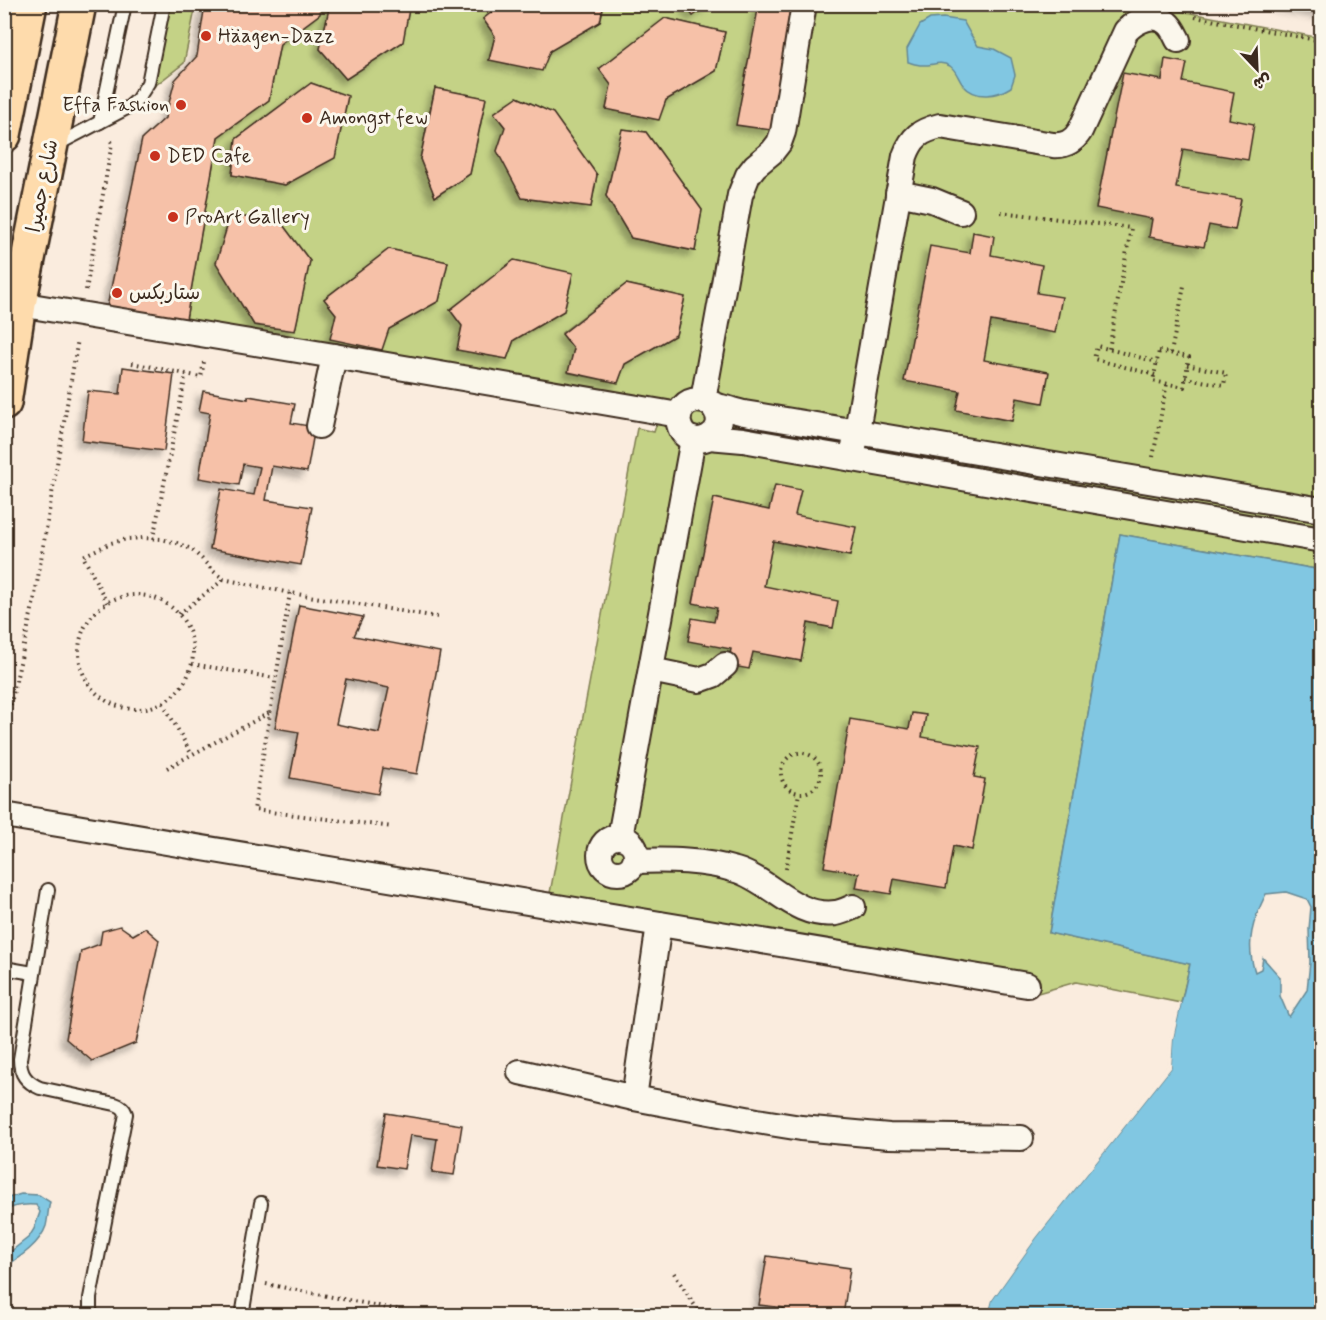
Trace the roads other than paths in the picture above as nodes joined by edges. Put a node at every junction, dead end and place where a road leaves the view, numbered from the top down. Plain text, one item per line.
1 (30, 4) edge
2 (79, 4) edge
3 (125, 4) edge
4 (164, 4) edge
5 (804, 4) edge
6 (1172, 31) road end
7 (100, 122) junction
8 (4, 135) edge
9 (50, 148) junction
10 (898, 193) junction
11 (961, 212) dead end
12 (20, 304) junction
13 (334, 356) junction
14 (706, 402) junction
15 (4, 403) edge
16 (679, 415) junction
17 (320, 426) dead end
18 (857, 432) junction
19 (701, 439) junction
20 (852, 459) junction
21 (1139, 480) junction
22 (1124, 506) junction
23 (1322, 510) edge
24 (1322, 540) edge
25 (725, 665) dead end
26 (651, 670) junction
27 (4, 814) edge
28 (620, 837) junction
29 (635, 861) junction
30 (48, 890) dead end
31 (853, 907) dead end
32 (659, 924) junction
33 (4, 968) edge
34 (33, 973) junction
35 (1027, 985) dead end
36 (520, 1072) dead end
37 (634, 1098) junction
38 (1021, 1138) dead end
39 (261, 1203) dead end
40 (93, 1316) edge
41 (242, 1316) edge

1 - 8 main road
2 - 9 main road, شارع جميرا
3 - 7 lane
4 - 7 lane
5 - 14 street
6 - 10 street
7 - 9 lane
9 - 12 main road, شارع جميرا
10 - 11 street
10 - 18 street
12 - 13 street
12 - 15 main road, شارع جميرا
13 - 16 street
13 - 17 street
14 - 16 street
14 - 18 street
14 - 19 street
16 - 19 street
18 - 20 street
18 - 21 street
19 - 20 street
19 - 26 street
20 - 22 street
21 - 22 street
21 - 23 street
22 - 24 street
25 - 26 street
26 - 28 street
27 - 32 street
28 - 29 street
28 - 29 street
29 - 31 street
30 - 34 lane
32 - 35 street
32 - 37 street
33 - 34 lane
34 - 40 lane
36 - 37 street
37 - 38 street
39 - 41 lane

